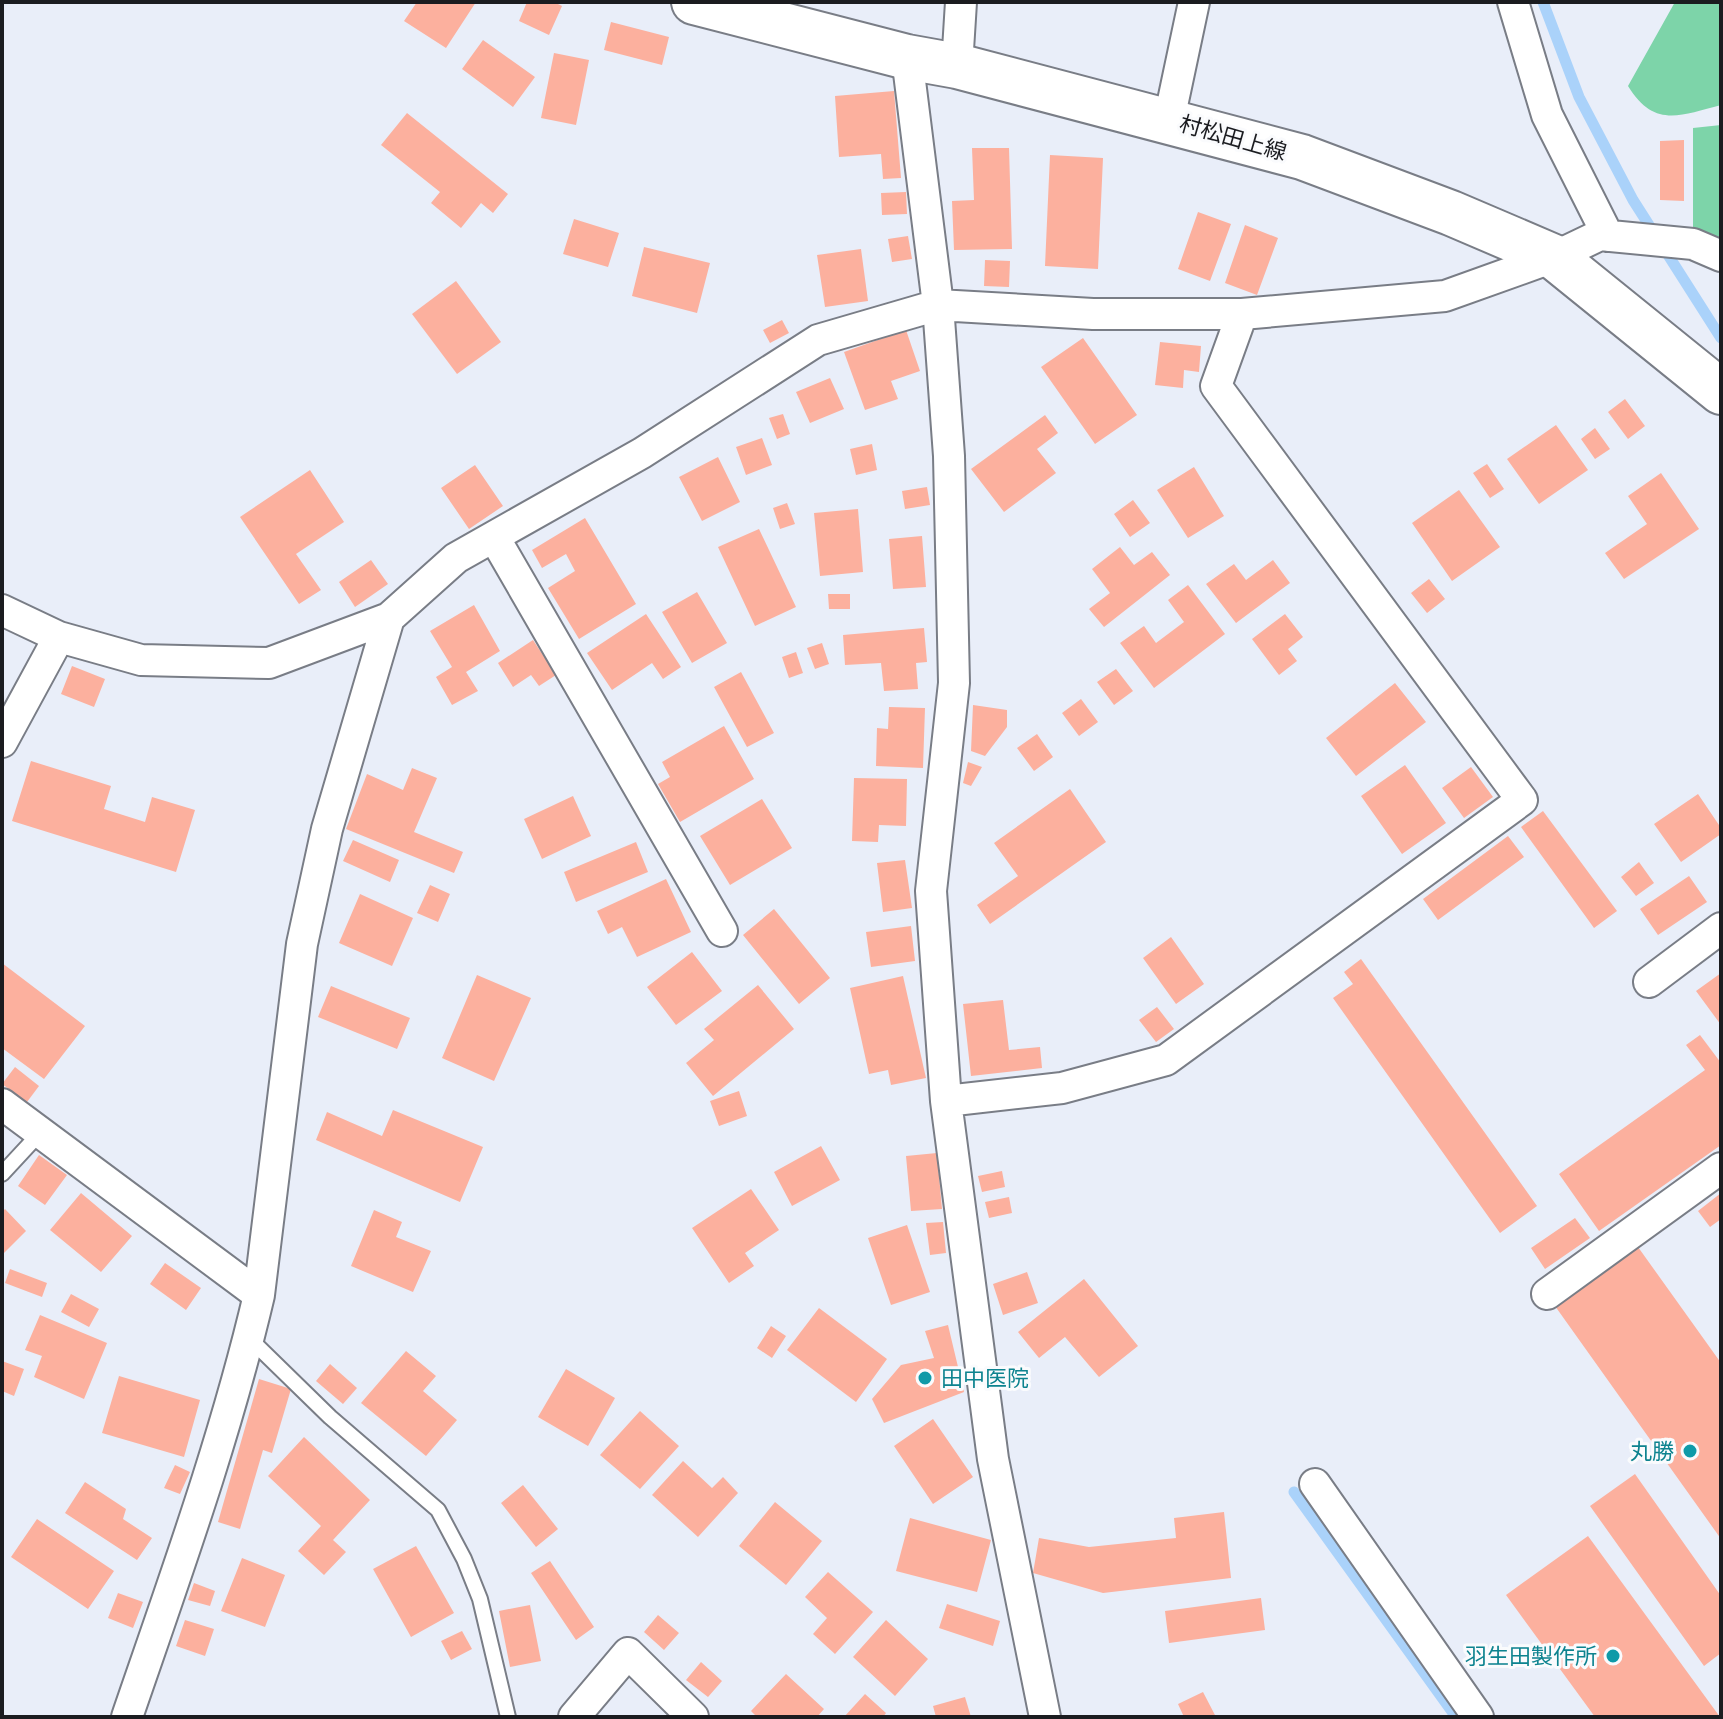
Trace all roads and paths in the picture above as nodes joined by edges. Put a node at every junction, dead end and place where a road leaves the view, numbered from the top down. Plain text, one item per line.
1 (694, 2) edge
2 (961, 2) edge
3 (1194, 2) edge
4 (1513, 2) edge
5 (800, 14) edge
6 (907, 57) junction
7 (957, 66) junction
8 (1169, 120) junction
9 (1608, 236) junction
10 (1721, 256) edge
11 (1554, 257) junction
12 (938, 305) junction
13 (1242, 314) junction
14 (1721, 392) edge
15 (494, 537) junction
16 (2, 610) edge
17 (389, 618) junction
18 (59, 637) junction
19 (2, 742) edge
20 (1721, 928) edge
21 (722, 931) dead end
22 (1649, 982) dead end
23 (946, 1101) junction
24 (2, 1104) edge
25 (40, 1133) junction
26 (1721, 1168) edge
27 (2, 1174) edge
28 (1547, 1294) dead end
29 (259, 1295) junction
30 (249, 1338) junction
31 (1315, 1484) dead end
32 (127, 1717) edge
33 (508, 1717) edge
34 (574, 1717) edge
35 (693, 1717) edge
36 (1045, 1717) edge
37 (1478, 1717) edge

1 - 5 main road, 村松田上線
2 - 7 street
3 - 8 street
4 - 9 street
5 - 6 main road, 村松田上線
6 - 7 main road, 村松田上線
6 - 12 street
7 - 8 main road, 村松田上線
8 - 11 main road, 村松田上線
9 - 10 street
9 - 11 street
11 - 13 street
11 - 14 main road, 村松田上線
12 - 13 street
12 - 15 street
12 - 23 street
13 - 23 street
15 - 17 street
15 - 21 street
16 - 18 street
17 - 18 street
17 - 29 street
18 - 19 street
20 - 22 street
23 - 36 street
24 - 25 street
25 - 27 lane
25 - 29 street
26 - 28 street
29 - 30 street
30 - 32 street
30 - 33 lane
31 - 37 street
34 - 35 street

